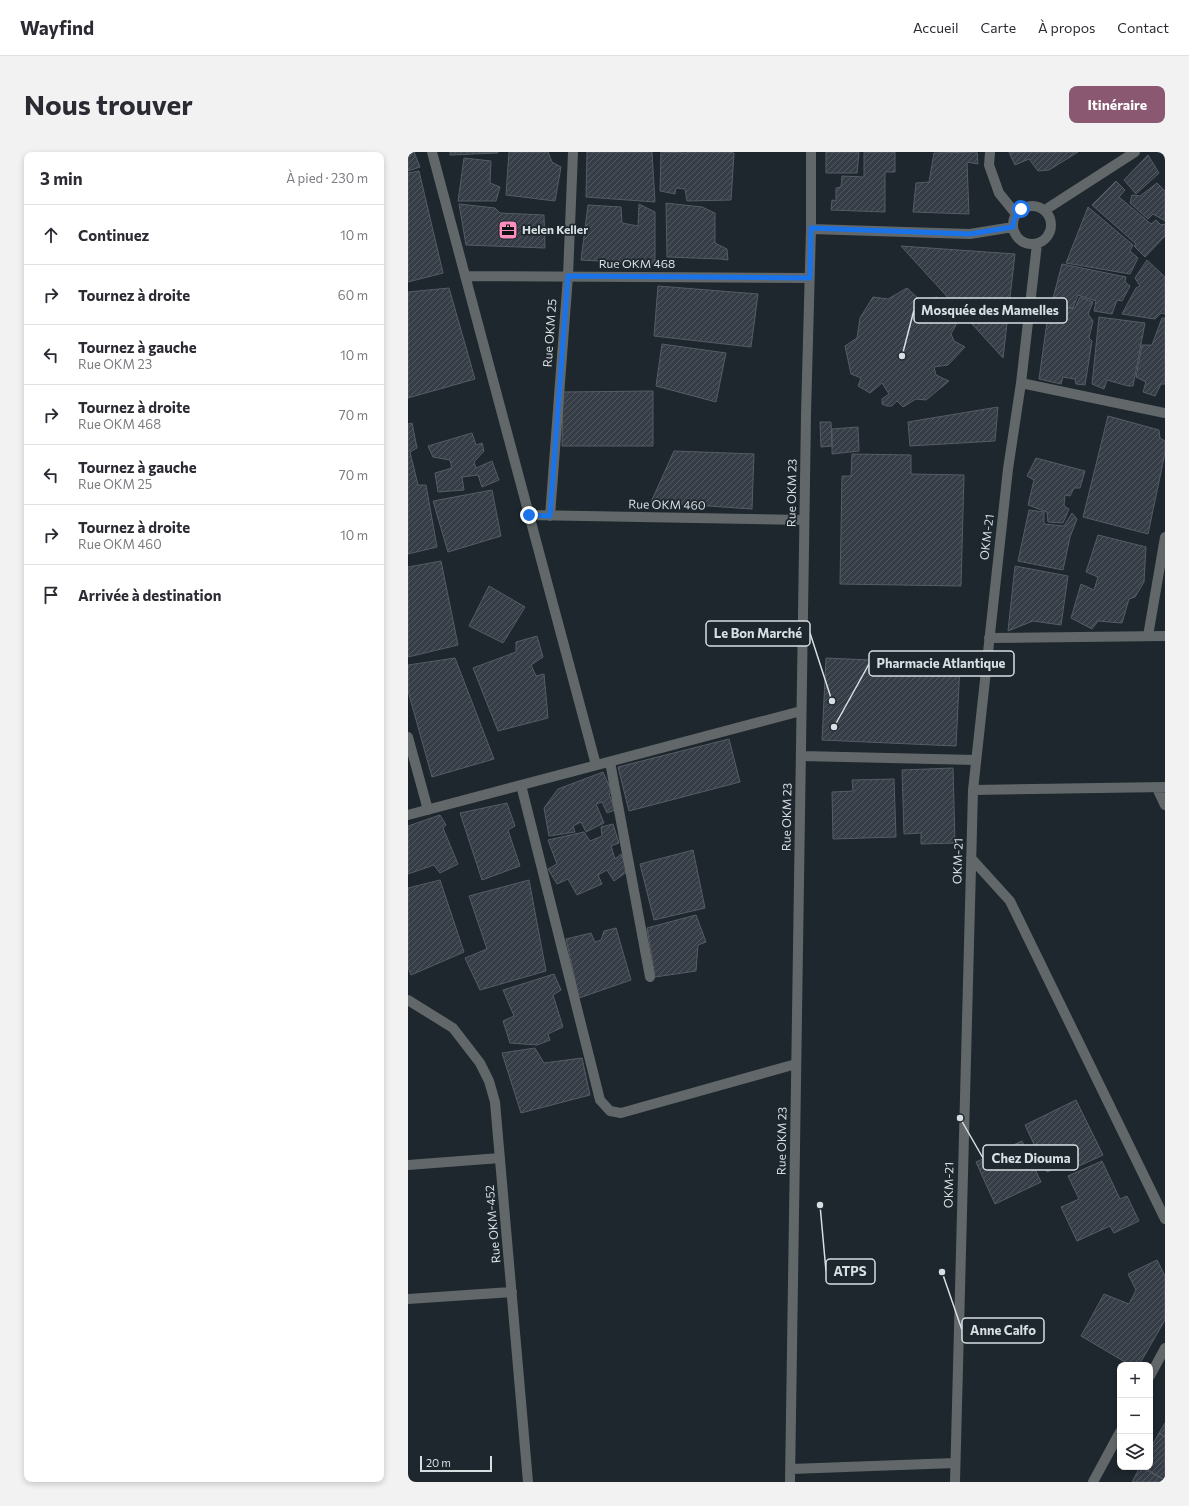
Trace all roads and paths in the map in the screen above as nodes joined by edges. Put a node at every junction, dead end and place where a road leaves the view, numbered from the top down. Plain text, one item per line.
1 (432, 152) edge
2 (573, 152) edge
3 (811, 152) edge
4 (990, 152) edge
5 (1134, 152) edge
6 (1045, 210) junction
7 (1016, 214) junction
8 (1013, 227) junction
9 (811, 228) junction
10 (1037, 244) junction
11 (465, 276) junction
12 (568, 276) junction
13 (810, 278) junction
14 (1021, 383) junction
15 (1165, 413) edge
16 (529, 515) junction
17 (550, 516) junction
18 (804, 520) junction
19 (1165, 537) edge
20 (1148, 636) junction
21 (1165, 636) edge
22 (989, 638) junction
23 (801, 712) junction
24 (408, 737) edge
25 (801, 756) junction
26 (976, 760) junction
27 (610, 762) junction
28 (596, 765) junction
29 (521, 785) junction
30 (1161, 788) edge
31 (973, 790) junction
32 (1165, 805) edge
33 (428, 810) junction
34 (408, 815) edge
35 (971, 858) junction
36 (650, 977) dead end
37 (408, 1000) edge
38 (796, 1064) junction
39 (500, 1158) junction
40 (408, 1165) edge
41 (1165, 1219) edge
42 (512, 1292) junction
43 (408, 1300) edge
44 (1165, 1348) edge
45 (1153, 1370) edge
46 (1119, 1434) edge
47 (955, 1463) junction
48 (791, 1470) junction
49 (528, 1482) edge
50 (790, 1482) edge
51 (956, 1482) edge
52 (1093, 1482) edge

1 - 11 street
2 - 12 street, Rue OKM 25
3 - 9 street, Rue OKM 23
4 - 7 street
5 - 6 street
6 - 7 street
6 - 10 street
7 - 8 street
8 - 9 street
8 - 10 street
9 - 13 street, Rue OKM 23
10 - 14 street, OKM-21
11 - 12 street, Rue OKM 468
11 - 16 street
12 - 13 street, Rue OKM 468
12 - 17 street, Rue OKM 25
13 - 18 street, Rue OKM 23
14 - 15 street
14 - 22 street, OKM-21
16 - 17 street, Rue OKM 460
16 - 28 street
17 - 18 street, Rue OKM 460
18 - 23 street, Rue OKM 23
19 - 20 street
20 - 21 street
20 - 22 street
22 - 26 street, OKM-21
23 - 25 street, Rue OKM 23
23 - 27 street
24 - 33 street
25 - 26 street
25 - 38 street, Rue OKM 23
26 - 31 street, OKM-21
27 - 28 street
27 - 36 street
28 - 29 street
29 - 33 street
29 - 38 street
30 - 31 street
30 - 32 street
31 - 35 street, OKM-21
33 - 34 street
35 - 41 street
35 - 47 street, OKM-21
37 - 39 street, Rue OKM-452
38 - 48 street, Rue OKM 23
39 - 40 street
39 - 42 street, Rue OKM-452
42 - 43 street
42 - 49 street, Rue OKM-452
44 - 45 street
46 - 52 street
47 - 48 street
47 - 51 street, OKM-21
48 - 50 street, Rue OKM 23

